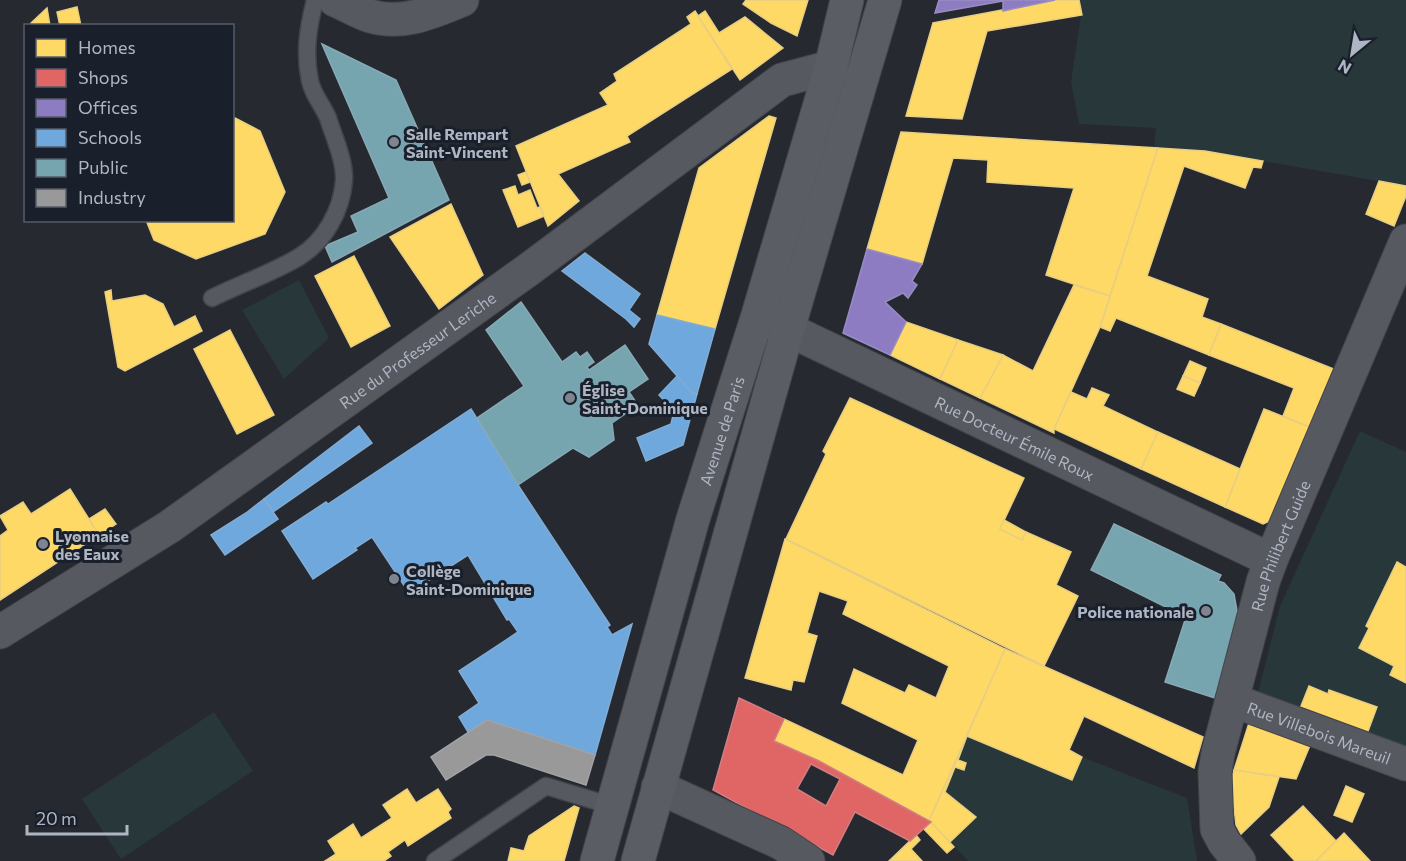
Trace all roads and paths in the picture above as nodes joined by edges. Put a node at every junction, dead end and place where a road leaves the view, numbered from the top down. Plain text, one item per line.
1 (315, 0) edge
2 (335, 0) edge
3 (462, 0) edge
4 (847, 0) edge
5 (885, 0) edge
6 (831, 67) junction
7 (1406, 241) edge
8 (212, 298) dead end
9 (758, 315) junction
10 (788, 329) junction
11 (1271, 560) junction
12 (0, 632) edge
13 (1232, 700) junction
14 (1406, 764) edge
15 (658, 787) junction
16 (612, 806) junction
17 (435, 861) edge
18 (597, 861) edge
19 (638, 861) edge
20 (808, 861) edge
21 (1239, 861) edge

1 - 8 lane
2 - 3 street
4 - 6 main road, Avenue de Paris
5 - 10 main road
6 - 9 main road, Avenue de Paris
6 - 12 street, Rue du Professeur Leriche
7 - 11 street, Rue Philibert Guide
9 - 10 street, Rue Docteur Émile Roux
9 - 16 main road, Avenue de Paris
10 - 11 street, Rue Docteur Émile Roux
10 - 15 main road
11 - 13 street, Rue Philibert Guide
13 - 14 street, Rue Villebois Mareuil
13 - 21 street, Rue Philibert Guide
15 - 19 main road
15 - 20 street
16 - 17 lane
16 - 18 main road, Avenue de Paris

